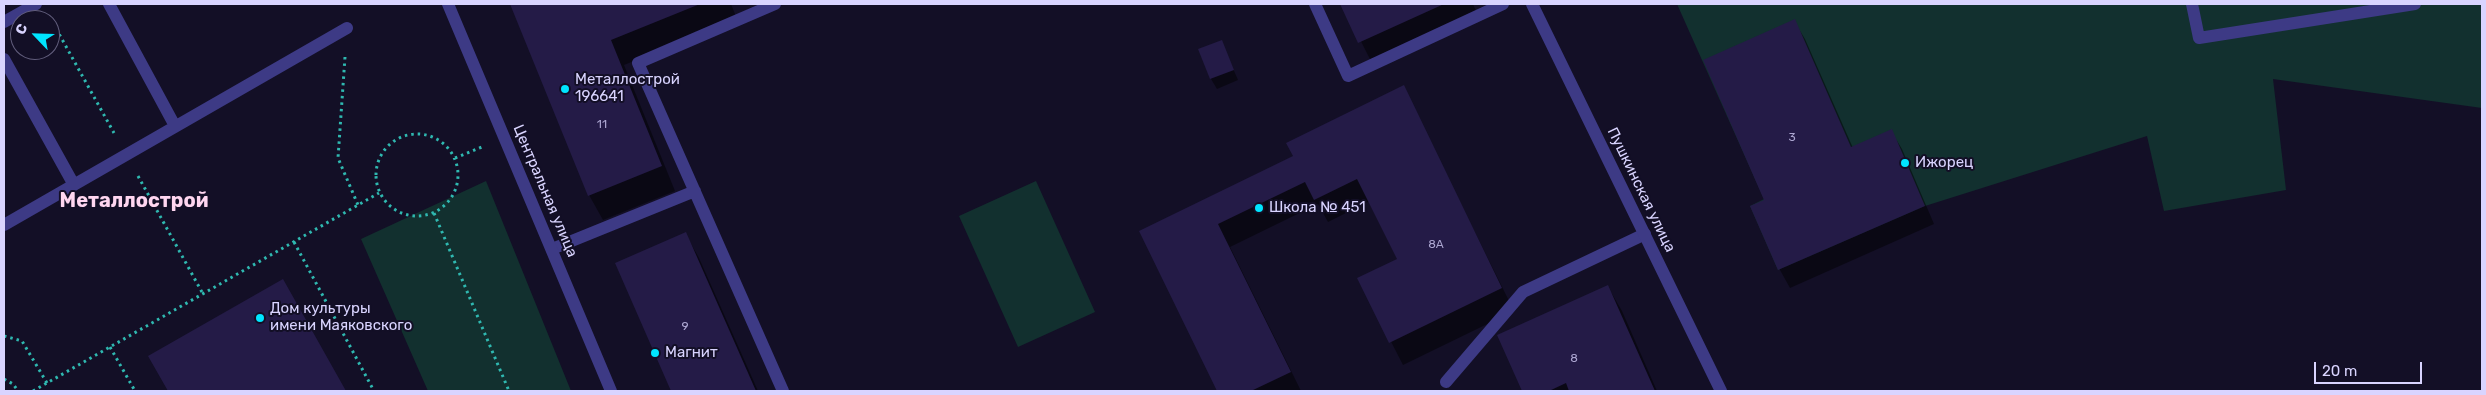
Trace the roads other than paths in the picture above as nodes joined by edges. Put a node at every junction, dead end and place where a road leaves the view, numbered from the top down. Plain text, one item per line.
1 (36, 4) edge
2 (109, 4) edge
3 (448, 4) edge
4 (773, 4) edge
5 (1315, 4) edge
6 (1503, 4) edge
7 (1532, 4) edge
8 (2192, 4) edge
9 (2415, 4) edge
10 (4, 22) edge
11 (347, 28) road end
12 (4, 59) edge
13 (175, 126) junction
14 (74, 185) junction
15 (695, 191) junction
16 (4, 225) edge
17 (1645, 234) junction
18 (552, 250) junction
19 (1446, 382) dead end
20 (611, 391) edge
21 (783, 391) edge
22 (1721, 391) edge

1 - 10 street
2 - 13 street
3 - 18 street, Центральная улица
4 - 15 street
5 - 6 street
7 - 17 street, Пушкинская улица
8 - 9 street
11 - 13 street
12 - 14 street
13 - 14 street
14 - 16 street
15 - 18 street
15 - 21 street
17 - 19 street
17 - 22 street, Пушкинская улица
18 - 20 street, Центральная улица

